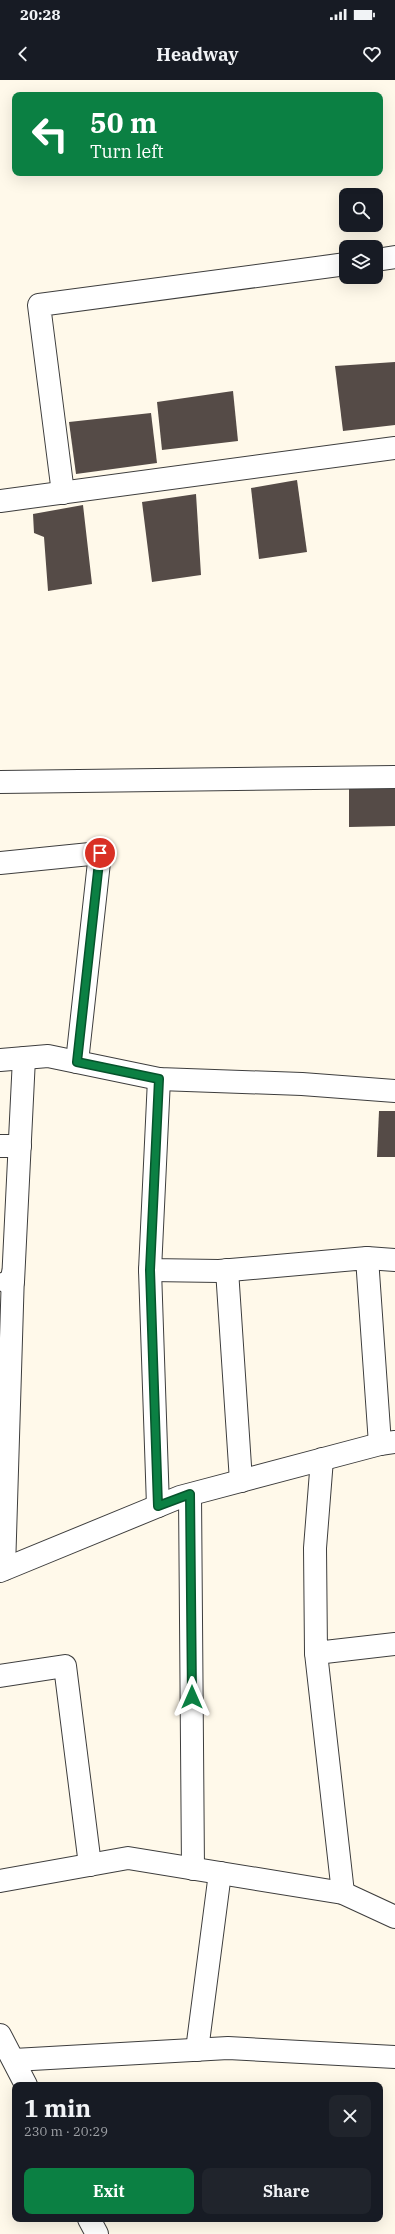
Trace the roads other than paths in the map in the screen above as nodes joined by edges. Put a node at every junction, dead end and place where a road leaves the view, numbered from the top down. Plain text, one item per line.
1 (395, 257) edge
2 (383, 259) edge
3 (339, 265) edge
4 (395, 448) edge
5 (63, 493) junction
6 (0, 501) edge
7 (395, 777) edge
8 (0, 782) edge
9 (0, 863) edge
10 (24, 1058) junction
11 (0, 1060) edge
12 (77, 1062) junction
13 (159, 1079) junction
14 (395, 1091) edge
15 (10, 1146) edge
16 (367, 1258) junction
17 (395, 1260) edge
18 (150, 1270) junction
19 (227, 1270) junction
20 (7, 1277) edge
21 (387, 1443) edge
22 (322, 1460) junction
23 (4, 1470) edge
24 (241, 1481) junction
25 (190, 1494) junction
26 (158, 1506) junction
27 (2, 1570) edge
28 (395, 1644) edge
29 (316, 1653) junction
30 (0, 1676) edge
31 (90, 1865) junction
32 (193, 1869) junction
33 (220, 1873) junction
34 (0, 1881) edge
35 (343, 1893) junction
36 (395, 1917) edge
37 (0, 2035) edge
38 (197, 2050) junction
39 (395, 2057) edge
40 (14, 2060) junction
41 (25, 2082) edge
42 (91, 2222) edge
43 (97, 2234) edge

1 - 2 street
3 - 5 street
4 - 5 street
5 - 6 street
7 - 8 street
9 - 12 street
10 - 11 street
10 - 12 street
10 - 15 street
12 - 13 street
13 - 14 street
13 - 18 street
15 - 20 street
16 - 17 street
16 - 19 street
16 - 21 street
18 - 19 street
18 - 26 street
19 - 24 street
20 - 23 street
21 - 22 street
22 - 24 street
22 - 29 street
23 - 27 street
24 - 25 street
25 - 26 street
25 - 32 street
26 - 27 street
28 - 29 street
29 - 35 street
30 - 31 street
31 - 32 street
31 - 34 street
32 - 33 street
33 - 35 street
33 - 38 street
35 - 36 street
37 - 40 street
38 - 39 street
38 - 40 street
40 - 41 street
42 - 43 street

